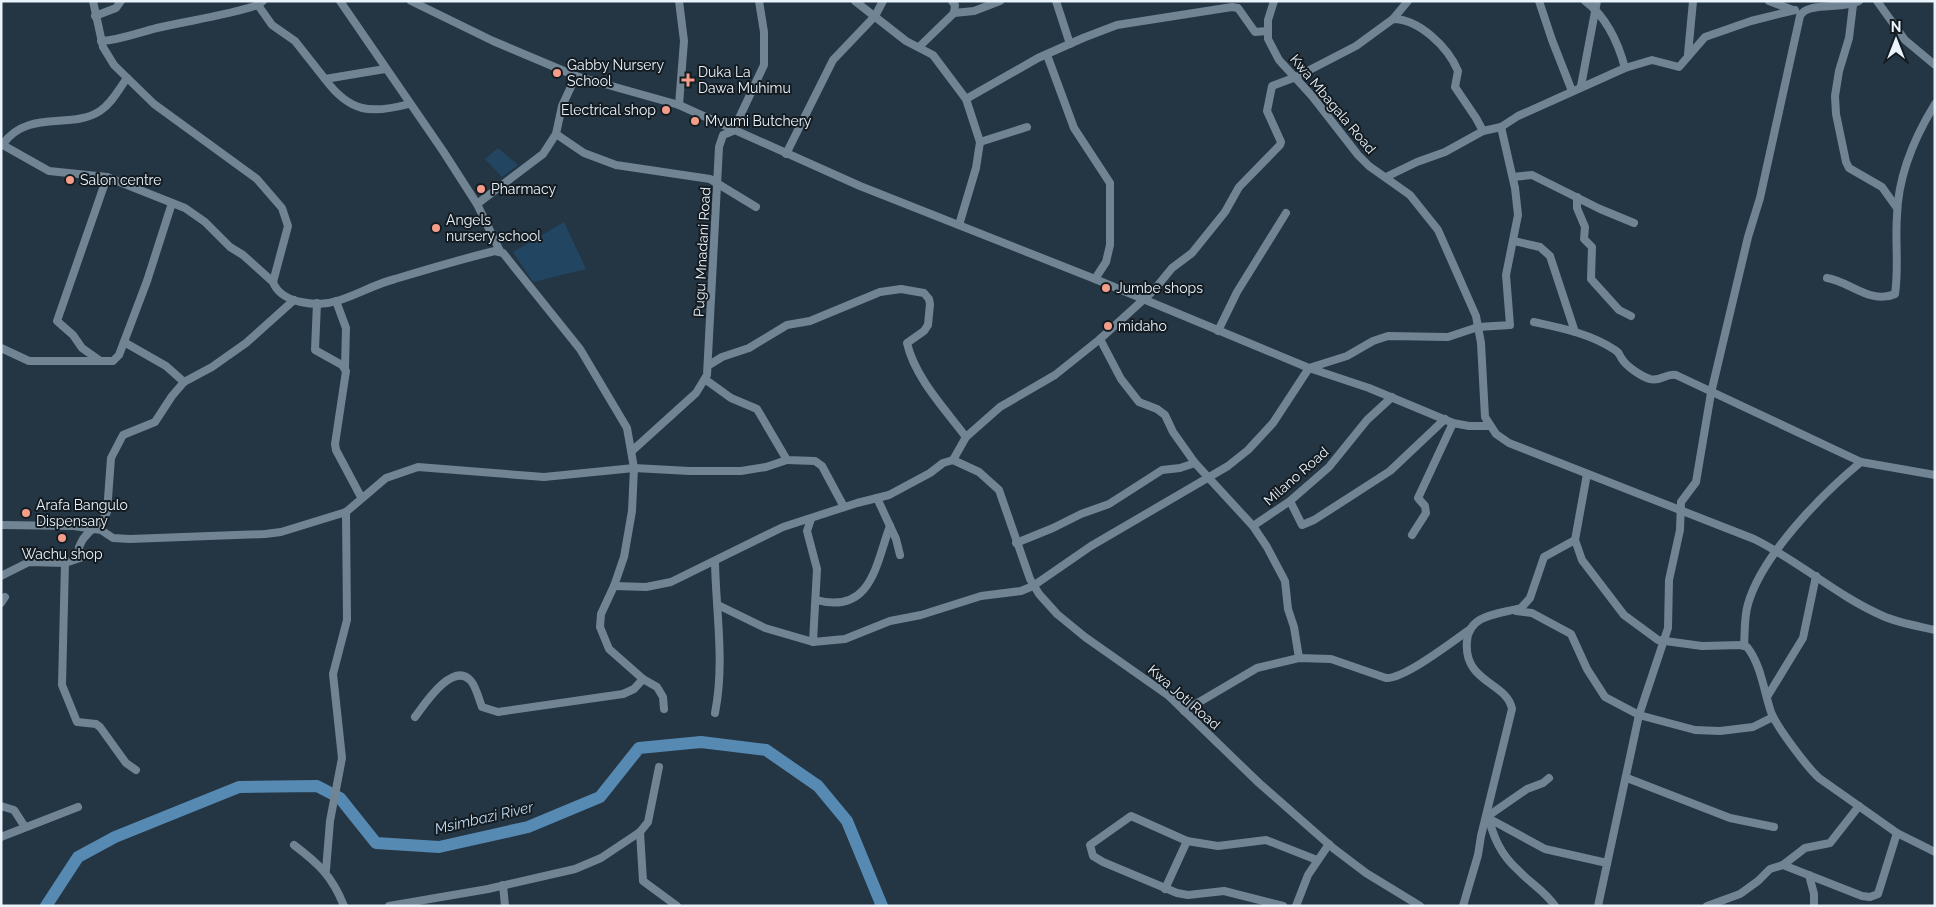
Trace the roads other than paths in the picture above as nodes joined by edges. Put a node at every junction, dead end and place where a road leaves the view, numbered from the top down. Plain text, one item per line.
1 (93, 1) edge
2 (122, 1) edge
3 (340, 1) edge
4 (411, 1) edge
5 (679, 1) edge
6 (759, 1) edge
7 (855, 1) edge
8 (883, 1) edge
9 (952, 1) edge
10 (1000, 1) edge
11 (1056, 1) edge
12 (1274, 1) edge
13 (1408, 1) edge
14 (1539, 1) edge
15 (1585, 1) edge
16 (1693, 1) edge
17 (1769, 1) edge
18 (1877, 1) edge
19 (261, 3) edge
20 (1856, 3) edge
21 (1596, 5) edge
22 (1798, 11) junction
23 (954, 13) junction
24 (94, 16) junction
25 (875, 16) junction
26 (1393, 19) junction
27 (1267, 31) junction
28 (101, 41) junction
29 (1070, 44) junction
30 (919, 47) junction
31 (1688, 54) junction
32 (1047, 55) junction
33 (1935, 65) edge
34 (1625, 68) junction
35 (386, 69) junction
36 (576, 76) junction
37 (1296, 77) junction
38 (127, 78) junction
39 (325, 79) junction
40 (1581, 86) junction
41 (1572, 91) junction
42 (966, 99) junction
43 (409, 104) junction
44 (1935, 104) edge
45 (679, 105) junction
46 (1027, 127) dead end
47 (1501, 128) junction
48 (733, 131) junction
49 (1483, 131) junction
50 (556, 134) junction
51 (980, 142) junction
52 (2, 144) edge
53 (786, 154) junction
54 (107, 177) junction
55 (1386, 178) junction
56 (1513, 178) junction
57 (718, 183) junction
58 (1577, 197) junction
59 (172, 203) junction
60 (477, 204) junction
61 (756, 206) dead end
62 (1897, 208) junction
63 (1286, 213) dead end
64 (1634, 223) dead end
65 (959, 225) junction
66 (1514, 241) junction
67 (500, 251) junction
68 (1827, 278) dead end
69 (1096, 279) junction
70 (273, 282) junction
71 (294, 300) junction
72 (1143, 300) junction
73 (336, 302) junction
74 (317, 303) junction
75 (1631, 316) dead end
76 (1534, 322) dead end
77 (1478, 327) junction
78 (1218, 330) junction
79 (1575, 332) junction
80 (1100, 339) junction
81 (124, 342) junction
82 (1, 348) edge
83 (99, 360) junction
84 (709, 365) junction
85 (345, 368) junction
86 (1309, 368) junction
87 (706, 380) junction
88 (184, 382) junction
89 (1711, 392) junction
90 (1392, 397) junction
91 (1445, 419) junction
92 (1453, 423) junction
93 (1489, 426) junction
94 (966, 437) junction
95 (633, 450) junction
96 (787, 460) junction
97 (953, 460) junction
98 (1861, 462) junction
99 (1195, 463) junction
100 (634, 468) junction
101 (1588, 474) junction
102 (1935, 474) edge
103 (1207, 478) junction
104 (361, 497) junction
105 (877, 498) junction
106 (1290, 501) junction
107 (844, 507) junction
108 (1682, 511) junction
109 (346, 512) junction
110 (810, 519) junction
111 (1, 525) edge
112 (890, 526) junction
113 (1253, 526) junction
114 (94, 529) junction
115 (1412, 536) dead end
116 (1575, 540) junction
117 (1016, 543) junction
118 (1777, 550) junction
119 (900, 555) dead end
120 (65, 562) junction
121 (715, 562) junction
122 (1, 576) edge
123 (1816, 576) junction
124 (614, 586) junction
125 (1033, 586) junction
126 (816, 600) junction
127 (718, 605) junction
128 (1509, 611) junction
129 (1468, 630) junction
130 (1935, 630) edge
131 (813, 642) junction
132 (1664, 642) junction
133 (1744, 646) junction
134 (1299, 658) junction
135 (643, 679) junction
136 (1767, 697) junction
137 (664, 709) dead end
138 (1184, 711) junction
139 (715, 713) dead end
140 (1639, 715) junction
141 (1773, 716) junction
142 (415, 717) dead end
143 (659, 767) dead end
144 (136, 770) dead end
145 (1549, 778) dead end
146 (1627, 778) junction
147 (1, 806) edge
148 (1858, 806) junction
149 (78, 807) dead end
150 (1488, 815) junction
151 (25, 827) junction
152 (1774, 827) dead end
153 (640, 832) junction
154 (1897, 833) junction
155 (1, 837) edge
156 (1187, 841) junction
157 (294, 844) dead end
158 (1329, 844) junction
159 (1935, 852) edge
160 (1317, 860) junction
161 (1607, 862) junction
162 (1783, 865) junction
163 (326, 870) junction
164 (1809, 875) junction
165 (503, 885) junction
166 (1166, 889) junction
167 (441, 897) junction
168 (344, 906) edge
169 (389, 906) edge
170 (440, 906) edge
171 (505, 906) edge
172 (677, 906) edge
173 (1283, 906) edge
174 (1296, 906) edge
175 (1420, 906) edge
176 (1463, 906) edge
177 (1555, 906) edge
178 (1598, 906) edge
179 (1707, 906) edge
180 (1814, 906) edge

1 - 24 street
2 - 24 street
3 - 35 street
4 - 36 street
5 - 45 street
6 - 48 street, Pugu Mnadani Road
7 - 25 street
8 - 25 street
9 - 23 street
10 - 23 street
11 - 29 street
12 - 27 street
13 - 26 street
14 - 41 street
15 - 21 street
16 - 31 street
17 - 22 street
18 - 33 street
19 - 28 street
19 - 39 street
20 - 22 street
20 - 62 street
21 - 34 street
21 - 40 street
22 - 31 street
22 - 89 street
23 - 30 street
24 - 28 street
25 - 30 street
25 - 53 street
26 - 37 street
26 - 49 street
27 - 29 street
27 - 37 street, Kwa Mbagala Road
28 - 38 street
29 - 32 street
30 - 42 street
31 - 34 street
32 - 42 street
32 - 69 street
34 - 40 street
35 - 39 street
35 - 43 street
36 - 45 street
36 - 50 street
37 - 55 street, Kwa Mbagala Road
37 - 72 street
38 - 52 street
38 - 70 street
39 - 43 street
40 - 41 street
41 - 47 street
42 - 51 street
43 - 60 street
44 - 62 street
45 - 48 street
46 - 51 street
47 - 49 street
47 - 56 street
48 - 53 street
48 - 57 street, Pugu Mnadani Road
49 - 55 street
50 - 57 street
50 - 60 street
51 - 65 street
52 - 54 street
53 - 65 street
54 - 59 street
54 - 83 street
55 - 77 street, Kwa Mbagala Road
56 - 58 street
56 - 66 street
57 - 61 street
57 - 84 street, Pugu Mnadani Road
58 - 64 street
58 - 75 street
59 - 70 street
59 - 81 street
60 - 67 street
62 - 68 street
63 - 78 street
65 - 69 street
66 - 77 street
66 - 79 street
67 - 73 street
67 - 95 street
69 - 72 street
70 - 71 street
71 - 74 street
71 - 88 street
72 - 78 street
72 - 80 street
73 - 74 street
73 - 85 street
74 - 85 street
76 - 79 street
77 - 86 street
77 - 93 street, Kwa Mbagala Road
78 - 86 street
79 - 89 street
80 - 94 street
80 - 99 street
81 - 83 street
81 - 88 street
82 - 83 street
84 - 87 street, Pugu Mnadani Road
84 - 94 street
85 - 104 street
86 - 90 street
86 - 103 street
87 - 95 street, Pugu Mnadani Road
87 - 96 street
88 - 114 street
89 - 98 street
89 - 108 street
90 - 91 street
90 - 106 street, Milano Road
91 - 92 street
91 - 106 street
92 - 93 street
92 - 115 street
93 - 101 street
94 - 97 street
95 - 100 street
96 - 100 street
96 - 107 street
97 - 105 street
97 - 117 street, Kwa Joti Road
98 - 102 street
98 - 118 street
99 - 103 street
99 - 117 street
100 - 104 street
100 - 124 street
101 - 108 street
101 - 116 street
103 - 113 street
103 - 125 street
104 - 109 street
105 - 107 street
105 - 112 street
106 - 113 street, Milano Road
107 - 110 street
108 - 118 street
108 - 132 street
109 - 114 street
109 - 163 street
110 - 121 street
110 - 126 street
111 - 114 street
112 - 119 street
112 - 126 street
113 - 134 street
114 - 120 street
116 - 128 street
116 - 132 street
117 - 125 street, Kwa Joti Road
118 - 123 street
118 - 133 street
120 - 122 street
120 - 144 street
121 - 124 street
121 - 127 street
123 - 130 street
123 - 136 street
124 - 135 street
125 - 131 street
125 - 138 street, Kwa Joti Road
126 - 131 street
127 - 131 street
127 - 139 street
128 - 129 street
128 - 140 street
129 - 134 street
129 - 150 street
132 - 133 street
132 - 140 street
133 - 136 street
134 - 138 street
135 - 137 street
135 - 142 street
136 - 141 street
138 - 158 street, Kwa Joti Road
140 - 141 street
140 - 146 street
141 - 148 street
143 - 153 street
145 - 150 street
146 - 152 street
146 - 161 street
147 - 151 street
148 - 154 street
148 - 162 street
149 - 151 street
150 - 161 street
150 - 176 street
150 - 177 street
151 - 155 street
153 - 165 street
153 - 172 street
154 - 159 street
154 - 164 street
156 - 160 street
156 - 166 street
156 - 166 street
157 - 163 street
158 - 160 street
158 - 175 street, Kwa Joti Road
160 - 174 street
161 - 178 street
162 - 164 street
162 - 179 street
163 - 168 street
164 - 180 street
165 - 167 street
165 - 171 street
166 - 173 street
167 - 169 street
167 - 170 street

